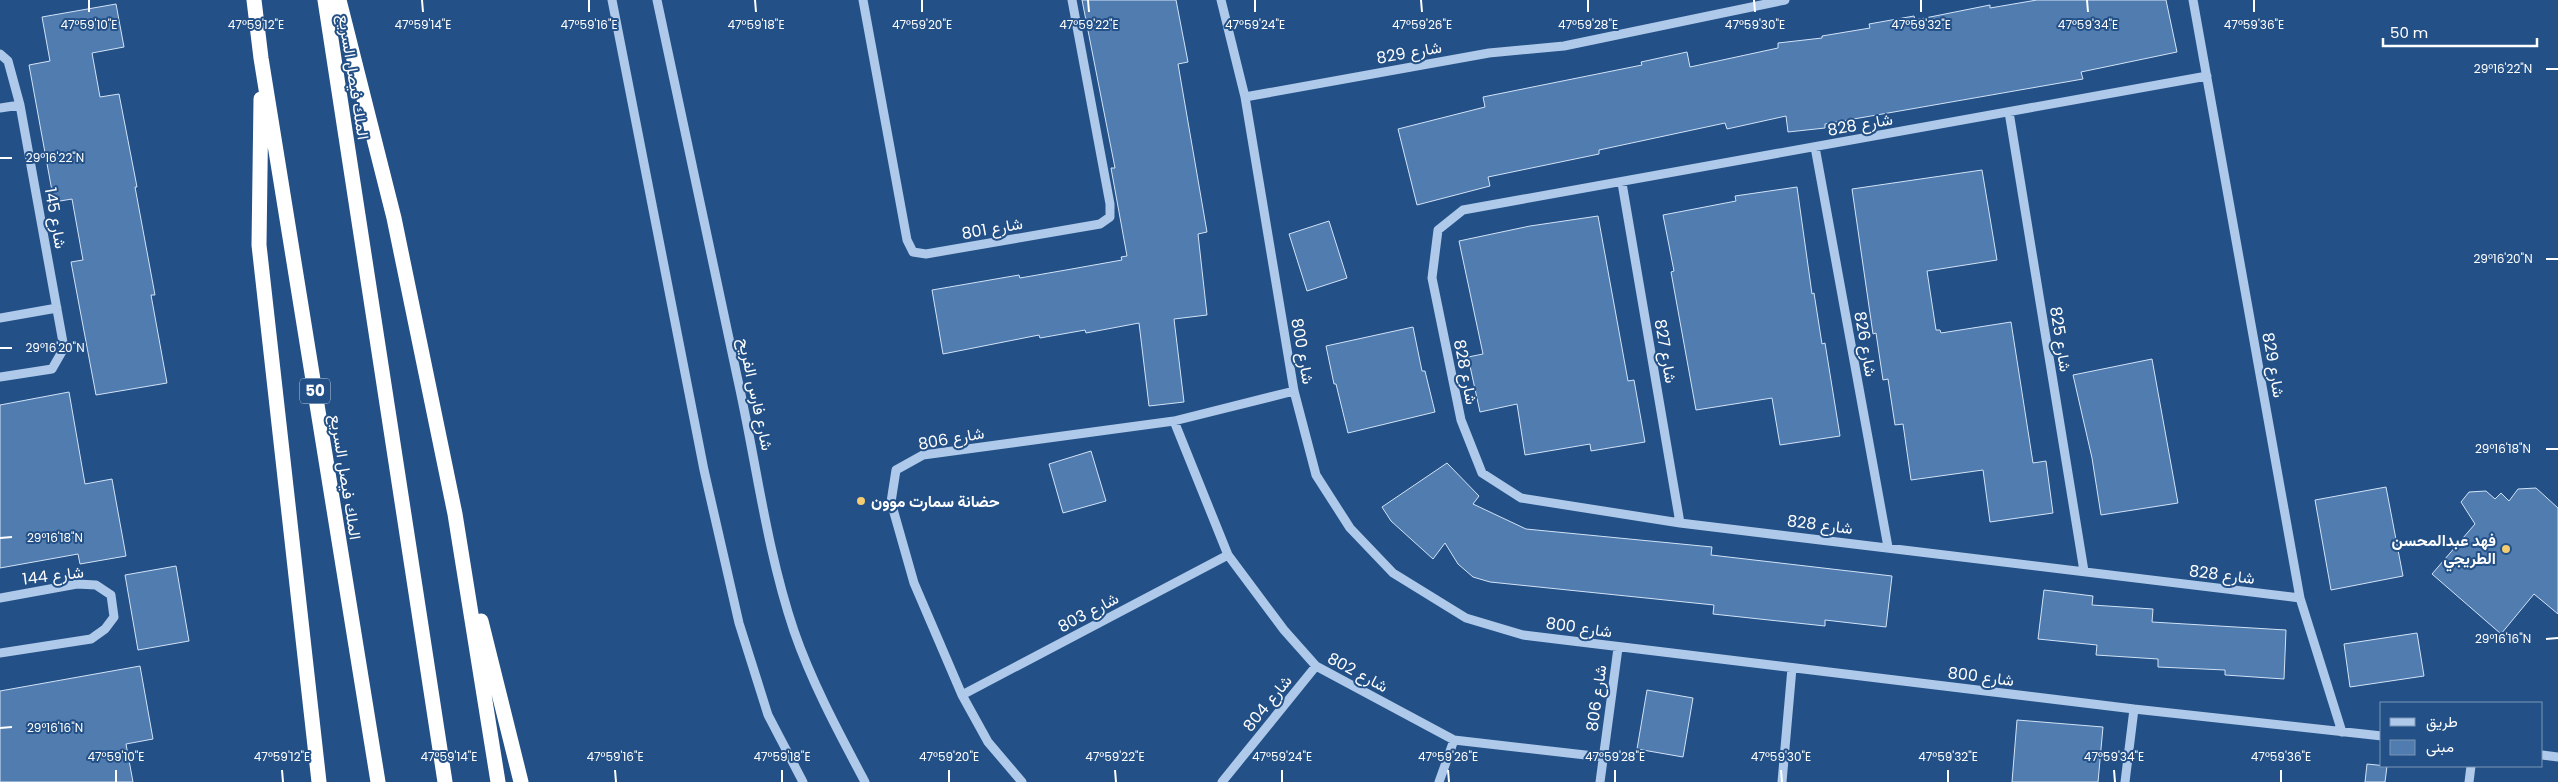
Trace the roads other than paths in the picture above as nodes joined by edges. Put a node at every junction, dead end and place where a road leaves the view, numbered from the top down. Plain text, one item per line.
1 (254, 0) edge
2 (324, 0) edge
3 (340, 0) edge
4 (612, 0) edge
5 (657, 0) edge
6 (863, 0) edge
7 (1072, 0) edge
8 (1220, 0) edge
9 (1785, 0) edge
10 (2193, 0) edge
11 (0, 54) edge
12 (261, 58) junction
13 (2207, 76) junction
14 (1245, 97) junction
15 (20, 105) junction
16 (0, 108) edge
17 (2009, 112) junction
18 (1815, 147) junction
19 (1622, 183) junction
20 (57, 308) junction
21 (0, 318) edge
22 (0, 377) edge
23 (1294, 391) junction
24 (1174, 421) junction
25 (455, 514) junction
26 (1680, 523) junction
27 (1888, 547) junction
28 (1228, 555) junction
29 (2084, 571) junction
30 (0, 598) edge
31 (2300, 598) junction
32 (1618, 648) junction
33 (0, 653) edge
34 (1316, 666) junction
35 (1792, 668) junction
36 (962, 695) junction
37 (2134, 709) junction
38 (2342, 732) junction
39 (2380, 736) edge
40 (1454, 740) junction
41 (2543, 755) edge
42 (1603, 757) junction
43 (2558, 757) edge
44 (2471, 767) edge
45 (319, 782) edge
46 (378, 782) edge
47 (445, 782) edge
48 (498, 782) edge
49 (521, 782) edge
50 (803, 782) edge
51 (865, 782) edge
52 (1022, 782) edge
53 (1222, 782) edge
54 (1439, 782) edge
55 (1600, 782) edge
56 (1782, 782) edge
57 (2125, 782) edge
58 (2469, 782) edge

1 - 12 highway, الملك فيصل السريع / 50
2 - 47 highway, الملك فيصل السريع
3 - 25 highway
4 - 50 street
5 - 51 street, شارع فارس الفريح
6 - 7 street, شارع 801
8 - 14 street, شارع 800
9 - 14 street, شارع 829
10 - 13 street, شارع 829
11 - 15 street, شارع 145
12 - 45 highway
12 - 46 highway, الملك فيصل السريع / 50
13 - 17 street, شارع 828
13 - 31 street, شارع 829
14 - 23 street, شارع 800
15 - 16 street
15 - 20 street, شارع 145
17 - 18 street, شارع 828
17 - 29 street, شارع 825
18 - 19 street, شارع 828
18 - 27 street, شارع 826
19 - 26 street, شارع 827
19 - 26 street, شارع 828
20 - 21 street
20 - 22 street, شارع 145
23 - 24 street, شارع 806
23 - 32 street, شارع 800
24 - 28 street, شارع 802
24 - 36 street, شارع 806
25 - 48 highway
25 - 49 highway
26 - 27 street, شارع 828
27 - 29 street, شارع 828
28 - 34 street, شارع 802
28 - 36 street, شارع 803
29 - 31 street, شارع 828
30 - 33 street, شارع 144
31 - 38 street, شارع 829
32 - 35 street, شارع 800
32 - 42 street, شارع 806
34 - 40 street, شارع 802
34 - 53 street, شارع 804
35 - 37 street, شارع 800
35 - 56 street
36 - 52 street, شارع 806
37 - 38 street, شارع 800
37 - 57 street
38 - 39 street, شارع 800
40 - 42 street, شارع 802
40 - 54 street
41 - 43 street
42 - 55 street, شارع 806
44 - 58 street

